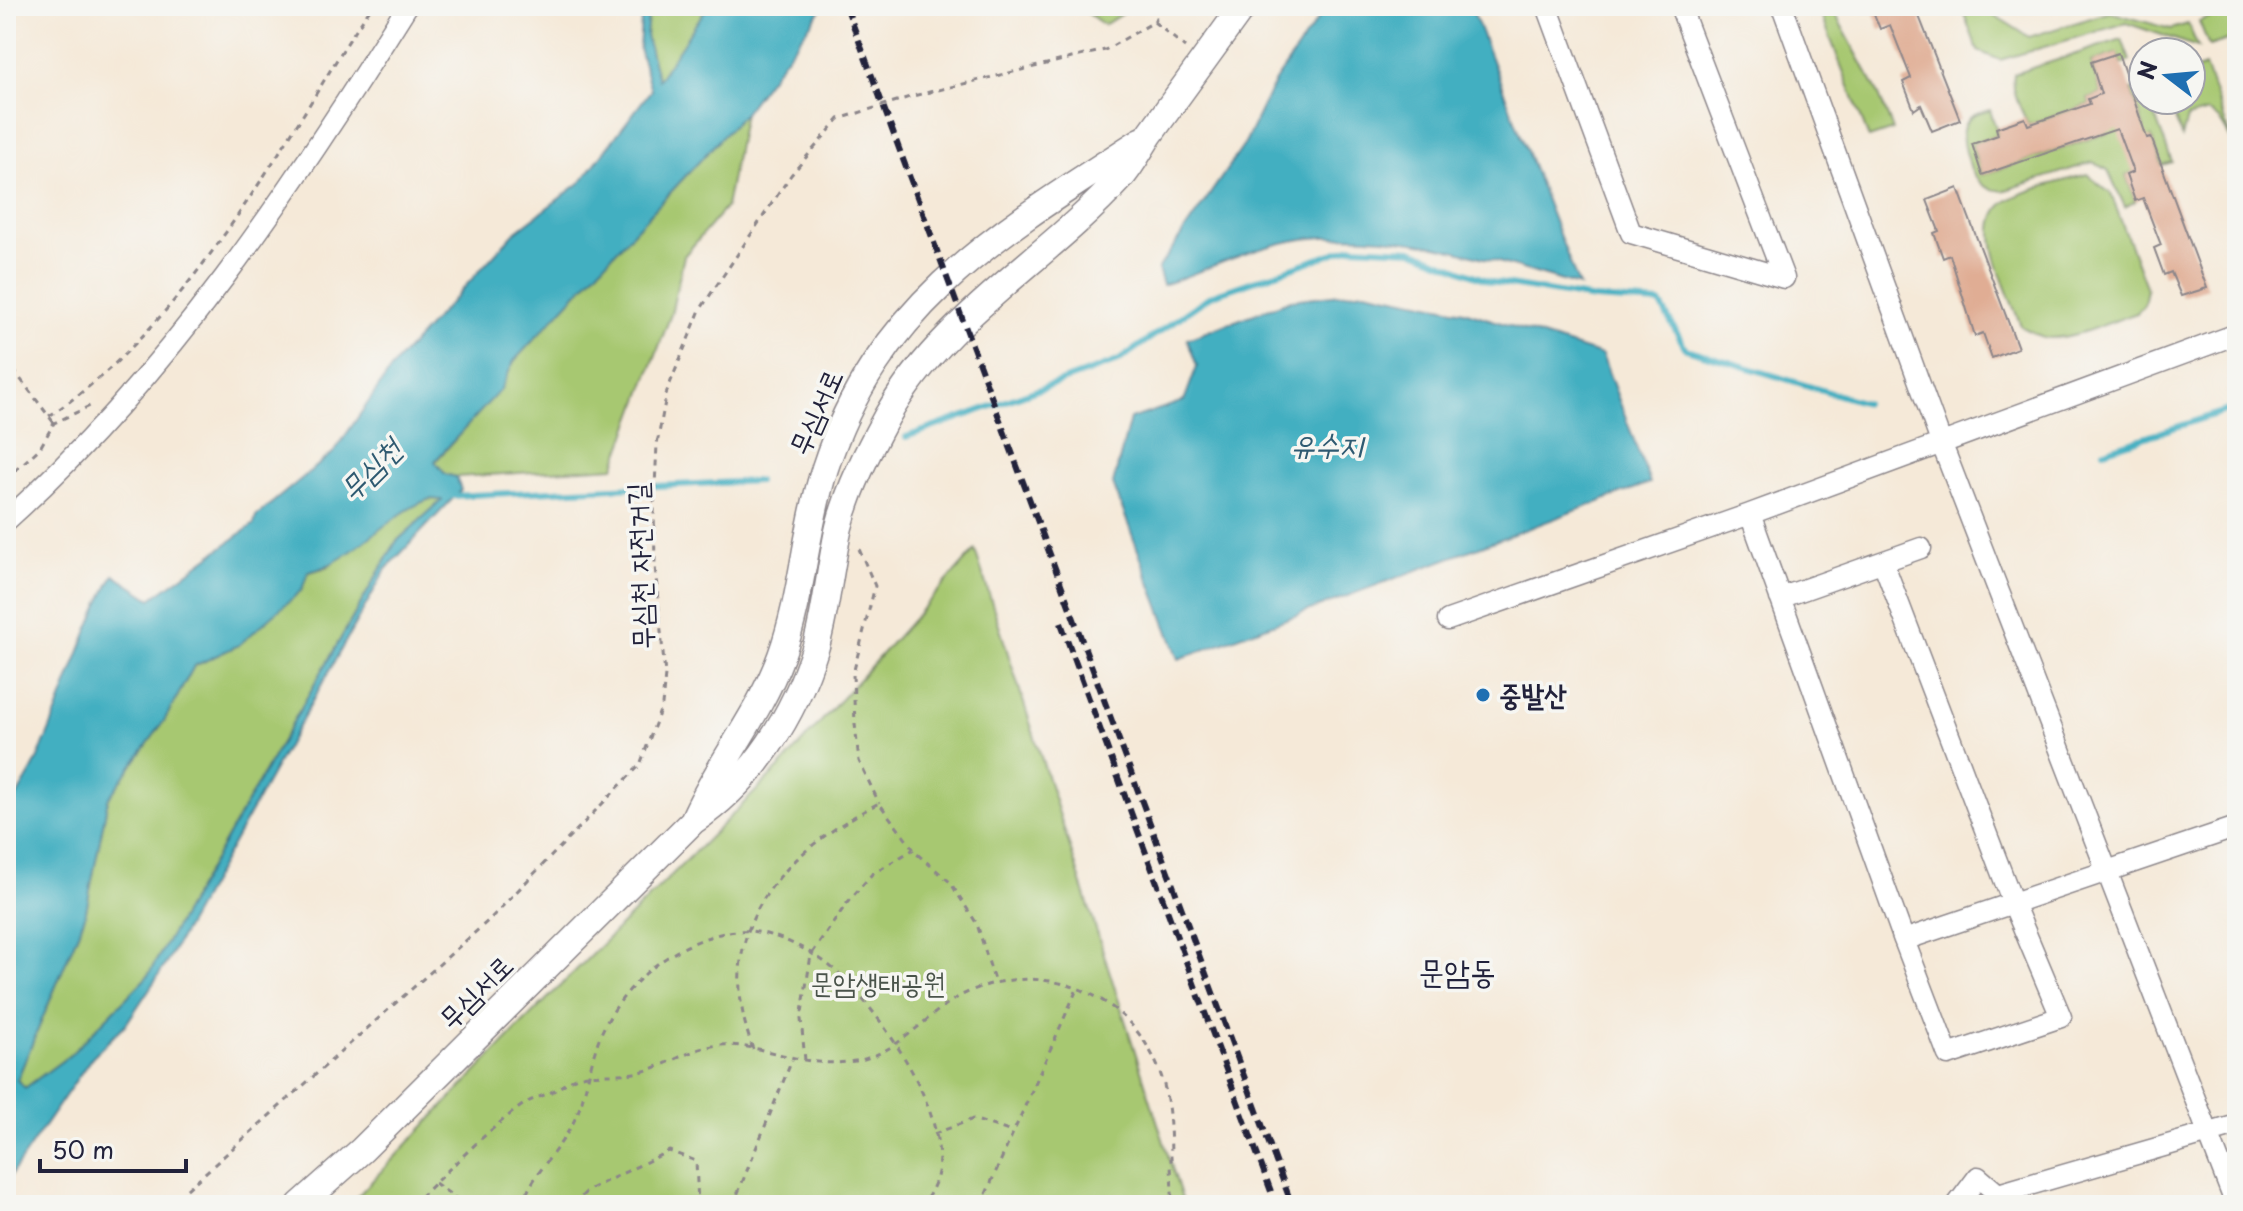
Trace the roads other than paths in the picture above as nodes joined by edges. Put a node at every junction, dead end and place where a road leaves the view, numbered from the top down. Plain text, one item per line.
1 (407, 6) edge
2 (1243, 6) edge
3 (1547, 6) edge
4 (1680, 6) edge
5 (1782, 6) edge
6 (1149, 136) junction
7 (2237, 334) edge
8 (1941, 442) junction
9 (1750, 514) junction
10 (6, 521) edge
11 (1921, 548) dead end
12 (1883, 562) junction
13 (1780, 598) junction
14 (1448, 620) dead end
15 (693, 821) junction
16 (2237, 827) edge
17 (2109, 870) junction
18 (2013, 903) junction
19 (1904, 940) junction
20 (2237, 1125) edge
21 (2209, 1134) junction
22 (2000, 1200) edge
23 (300, 1205) edge
24 (1957, 1205) edge
25 (2236, 1205) edge

1 - 10 street
2 - 6 street, 무심서로
3 - 4 street
5 - 8 street
6 - 15 street, 무심서로
6 - 15 street, 무심서로
7 - 8 street
8 - 9 street
8 - 17 street
9 - 13 street
9 - 14 street
11 - 12 street
12 - 13 street
12 - 18 street
13 - 19 street
15 - 23 street, 무심서로
16 - 17 street
17 - 18 street
17 - 21 street
18 - 19 street
18 - 19 street
20 - 21 street
21 - 22 street
21 - 25 street
22 - 24 street

